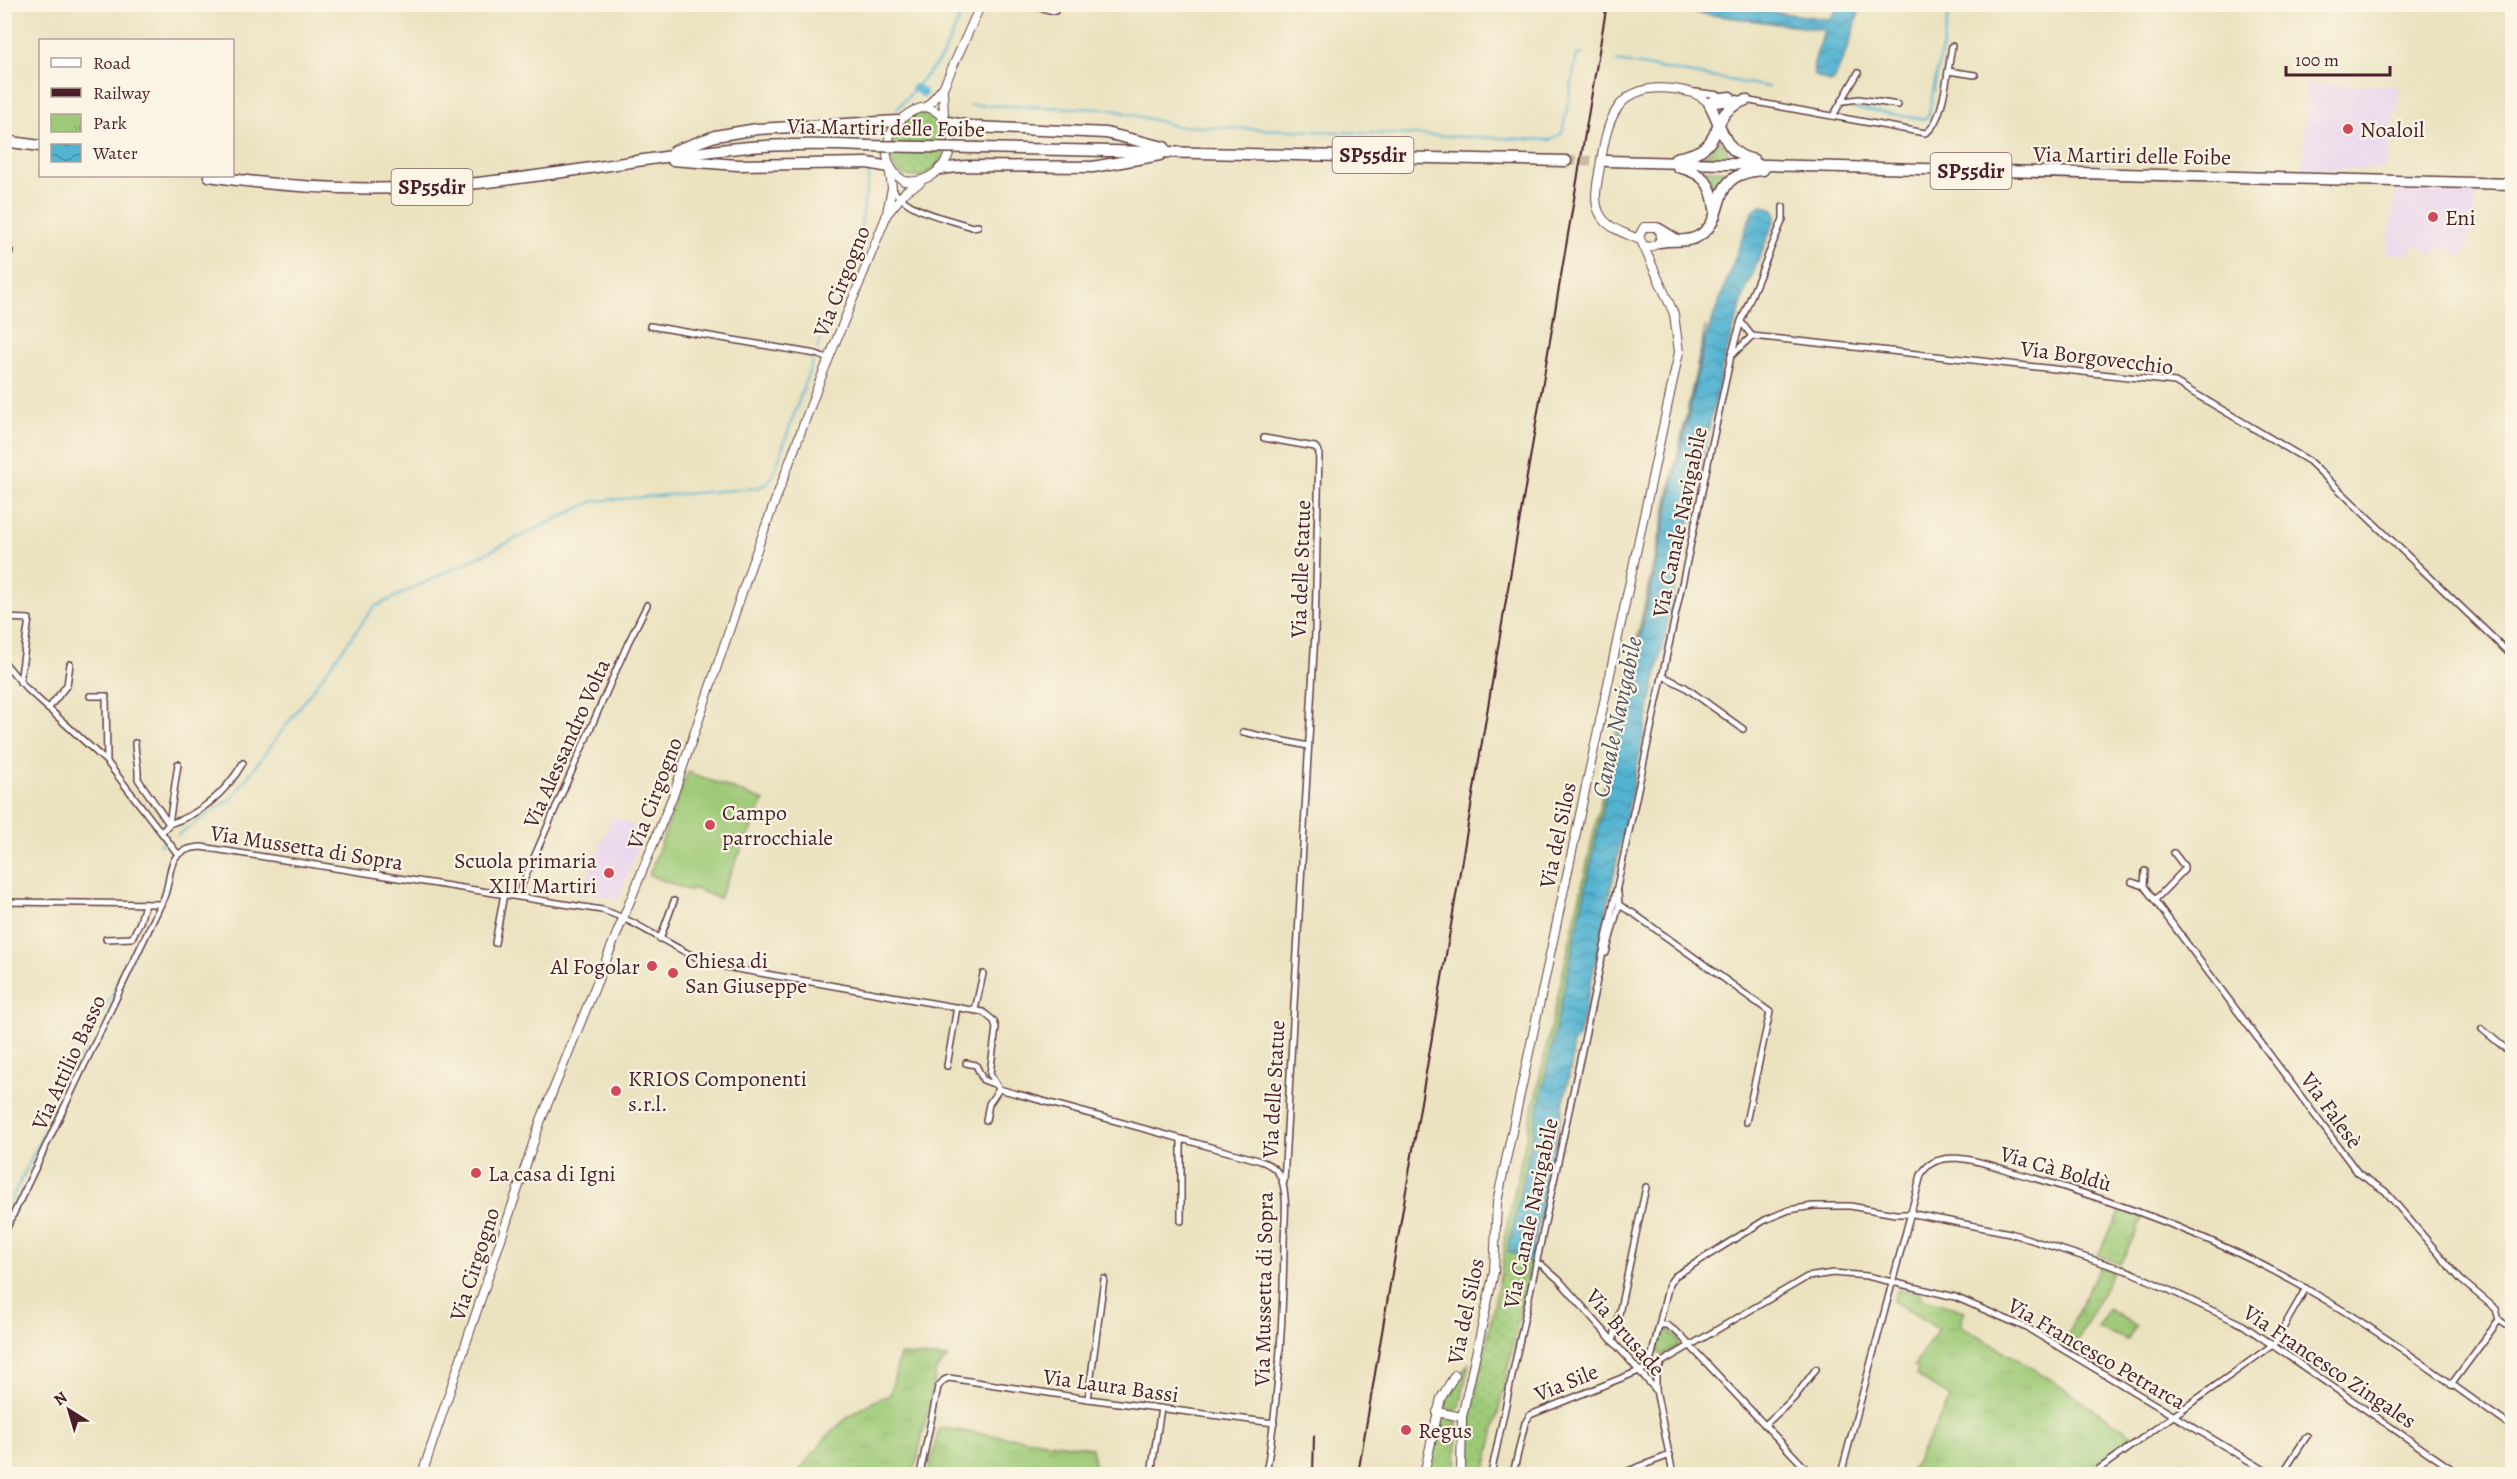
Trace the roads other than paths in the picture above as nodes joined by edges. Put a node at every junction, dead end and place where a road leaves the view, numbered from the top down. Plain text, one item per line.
1 (981, 4) edge
2 (1023, 4) edge
3 (1055, 11) dead end
4 (1952, 46) dead end
5 (1948, 71) junction
6 (1858, 73) dead end
7 (1975, 75) dead end
8 (944, 86) junction
9 (1688, 91) junction
10 (1730, 97) junction
11 (1746, 100) junction
12 (1844, 101) junction
13 (1710, 105) junction
14 (1898, 105) dead end
15 (927, 107) junction
16 (1833, 116) junction
17 (946, 119) junction
18 (898, 121) junction
19 (1718, 123) junction
20 (4, 141) edge
21 (39, 146) edge
22 (1179, 152) junction
23 (654, 159) junction
24 (1566, 160) tunnel mouth
25 (1607, 161) tunnel mouth
26 (1655, 162) junction
27 (1790, 165) junction
28 (889, 167) junction
29 (940, 169) junction
30 (219, 177) edge
31 (921, 182) junction
32 (2512, 184) edge
33 (892, 188) junction
34 (899, 198) junction
35 (1783, 207) dead end
36 (1716, 212) junction
37 (886, 217) junction
38 (978, 226) dead end
39 (1644, 227) junction
40 (1659, 229) junction
41 (1618, 230) junction
42 (1678, 240) junction
43 (1642, 243) junction
44 (1659, 244) junction
45 (4, 249) edge
46 (1653, 264) junction
47 (4, 268) edge
48 (1741, 322) junction
49 (650, 326) dead end
50 (1752, 336) junction
51 (1731, 356) junction
52 (829, 358) junction
53 (1264, 438) dead end
54 (648, 605) dead end
55 (4, 618) edge
56 (2512, 656) edge
57 (4, 662) edge
58 (70, 664) dead end
59 (1663, 676) junction
60 (20, 682) junction
61 (90, 696) dead end
62 (48, 709) junction
63 (1743, 729) dead end
64 (1244, 732) dead end
65 (135, 742) dead end
66 (1308, 746) junction
67 (107, 762) junction
68 (178, 764) dead end
69 (243, 764) dead end
70 (169, 824) junction
71 (162, 832) junction
72 (177, 853) junction
73 (2174, 853) dead end
74 (2145, 871) dead end
75 (2133, 882) dead end
76 (1617, 885) junction
77 (2144, 886) junction
78 (504, 894) junction
79 (517, 896) junction
80 (2155, 900) junction
81 (674, 901) dead end
82 (4, 902) edge
83 (145, 904) junction
84 (161, 904) junction
85 (1619, 905) junction
86 (625, 918) junction
87 (106, 939) dead end
88 (660, 939) junction
89 (495, 943) dead end
90 (1602, 960) junction
91 (982, 974) dead end
92 (957, 1007) junction
93 (975, 1010) junction
94 (2482, 1029) dead end
95 (2512, 1054) edge
96 (966, 1063) dead end
97 (947, 1066) dead end
98 (996, 1087) junction
99 (986, 1119) dead end
100 (1746, 1122) dead end
101 (1181, 1139) junction
102 (1646, 1187) dead end
103 (1284, 1189) junction
104 (1910, 1215) junction
105 (1181, 1221) dead end
106 (4, 1234) edge
107 (1536, 1263) junction
108 (1104, 1279) dead end
109 (1893, 1282) junction
110 (2306, 1288) junction
111 (2499, 1320) junction
112 (1660, 1325) junction
113 (2509, 1327) dead end
114 (1613, 1342) junction
115 (2274, 1344) junction
116 (1690, 1347) junction
117 (1654, 1349) junction
118 (1664, 1361) junction
119 (1816, 1369) dead end
120 (1640, 1371) junction
121 (1455, 1375) dead end
122 (2451, 1385) junction
123 (1656, 1390) junction
124 (1088, 1399) junction
125 (1161, 1408) junction
126 (1437, 1412) junction
127 (1462, 1417) junction
128 (2176, 1417) junction
129 (1274, 1423) junction
130 (1764, 1425) junction
131 (2512, 1427) edge
132 (2307, 1436) dead end
133 (1670, 1455) junction
134 (422, 1474) edge
135 (920, 1474) edge
136 (1151, 1474) edge
137 (1266, 1474) edge
138 (1424, 1474) edge
139 (1461, 1474) edge
140 (1491, 1474) edge
141 (1514, 1474) edge
142 (1620, 1474) edge
143 (1673, 1474) edge
144 (1811, 1474) edge
145 (1841, 1474) edge
146 (2092, 1474) edge
147 (2271, 1474) edge
148 (2282, 1474) edge
149 (2459, 1474) edge

1 - 8 street
2 - 3 street
4 - 5 street
5 - 7 street
5 - 16 street
6 - 12 street
8 - 15 street
8 - 17 street
9 - 10 street
9 - 13 street
9 - 41 street
10 - 11 street
10 - 13 highway
11 - 13 street
11 - 16 street
11 - 19 highway
12 - 14 street
12 - 16 street
13 - 19 highway
15 - 17 street
15 - 18 street
17 - 22 highway
17 - 29 street
18 - 23 highway
18 - 28 street
19 - 26 highway
19 - 27 highway
20 - 21 highway
22 - 23 highway, Via Martiri delle Foibe / SP55dir, bridge
22 - 24 highway, Via Martiri delle Foibe / SP55dir
22 - 29 highway
23 - 28 highway
23 - 30 highway, Via Martiri delle Foibe / SP55dir
25 - 26 highway, Via Martiri delle Foibe / SP55dir
26 - 27 highway, Via Martiri delle Foibe / SP55dir
26 - 36 highway
27 - 32 highway, Via Martiri delle Foibe / SP55dir
27 - 36 highway
28 - 31 street
28 - 33 street, Via Cirgogno
29 - 31 street
31 - 34 street, Via Cirgogno
33 - 34 street, Via Cirgogno
33 - 37 street, Via Cirgogno
34 - 37 street, Via Cirgogno
34 - 38 street
35 - 48 street, Via Canale Navigabile
36 - 42 highway
37 - 52 street, Via Cirgogno
39 - 40 street
39 - 41 street
39 - 43 street
40 - 42 highway
40 - 44 street
41 - 43 street
42 - 44 highway
43 - 44 street
43 - 46 street, Via del Silos
44 - 46 street
45 - 47 street
46 - 127 street, Via del Silos
48 - 50 street
48 - 51 street, Via Canale Navigabile
49 - 52 street, Via Cirgogno
50 - 51 street
50 - 56 street, Via Borgovecchio
51 - 59 street, Via Canale Navigabile
52 - 86 street, Via Cirgogno
53 - 66 street, Via delle Statue
54 - 79 street, Via Alessandro Volta
55 - 60 street
57 - 60 street
58 - 62 street
59 - 63 street
59 - 76 street, Via Canale Navigabile
60 - 62 street
61 - 67 street
62 - 67 street
64 - 66 street
65 - 70 street
66 - 103 street, Via delle Statue
67 - 71 street
68 - 70 street
69 - 70 street
70 - 71 street
71 - 72 street
72 - 78 street, Via Mussetta di Sopra
72 - 84 street, Via Mussetta di Sopra
73 - 80 street
74 - 77 street
75 - 77 street
76 - 85 street, Via Canale Navigabile
76 - 90 street, Via Canale Navigabile
77 - 80 street, Via Falesè
78 - 79 street, Via Mussetta di Sopra
78 - 89 street
79 - 86 street, Via Mussetta di Sopra
80 - 111 street, Via Falesè
81 - 88 street
82 - 83 street
83 - 84 street
83 - 87 street
84 - 106 street, Via Attilio Basso
85 - 90 street, Via Canale Navigabile
85 - 100 street
86 - 88 street, Via Mussetta di Sopra
86 - 134 street, Via Cirgogno
88 - 92 street, Via Mussetta di Sopra
90 - 107 street, Via Canale Navigabile
91 - 93 street
92 - 93 street, Via Mussetta di Sopra
92 - 97 street
93 - 98 street
94 - 95 street
96 - 98 street, Via Mussetta di Sopra
98 - 99 street
98 - 101 street, Via Mussetta di Sopra
101 - 103 street, Via Mussetta di Sopra
101 - 105 street
102 - 114 street
103 - 129 street, Via Mussetta di Sopra
104 - 109 street, Via Cà Boldù
104 - 110 street, Via Cà Boldù
104 - 112 street, Via Francesco Zingales
104 - 115 street, Via Francesco Zingales
107 - 114 street, Via Brusade
107 - 140 street, Via Canale Navigabile
108 - 124 street
109 - 116 street, Via Francesco Petrarca
109 - 128 street, Via Francesco Petrarca
109 - 145 street, Via Cà Boldù
110 - 115 street
110 - 122 street, Via Cà Boldù
111 - 113 street, Via Falesè
111 - 122 street
112 - 116 street
112 - 117 street, Via Francesco Zingales
114 - 120 street, Via Brusade
115 - 128 street
115 - 149 street, Via Francesco Zingales
116 - 118 street, Via Francesco Petrarca
116 - 130 street
117 - 118 street
117 - 120 street, Via Francesco Zingales
118 - 123 street
119 - 130 street
120 - 123 street, Via Brusade
120 - 141 street, Via Sile
121 - 126 street, Via del Silos
122 - 131 street
123 - 133 street, Via Brusade
124 - 125 street, Via Laura Bassi
124 - 135 street, Via Laura Bassi
125 - 129 street, Via Laura Bassi
125 - 136 street
126 - 127 street
126 - 138 street, Via del Silos
127 - 139 street, Via del Silos
128 - 146 street
128 - 147 street, Via Francesco Petrarca
129 - 137 street, Via Mussetta di Sopra
130 - 144 street
132 - 148 street
133 - 142 street
133 - 143 street, Via Brusade

